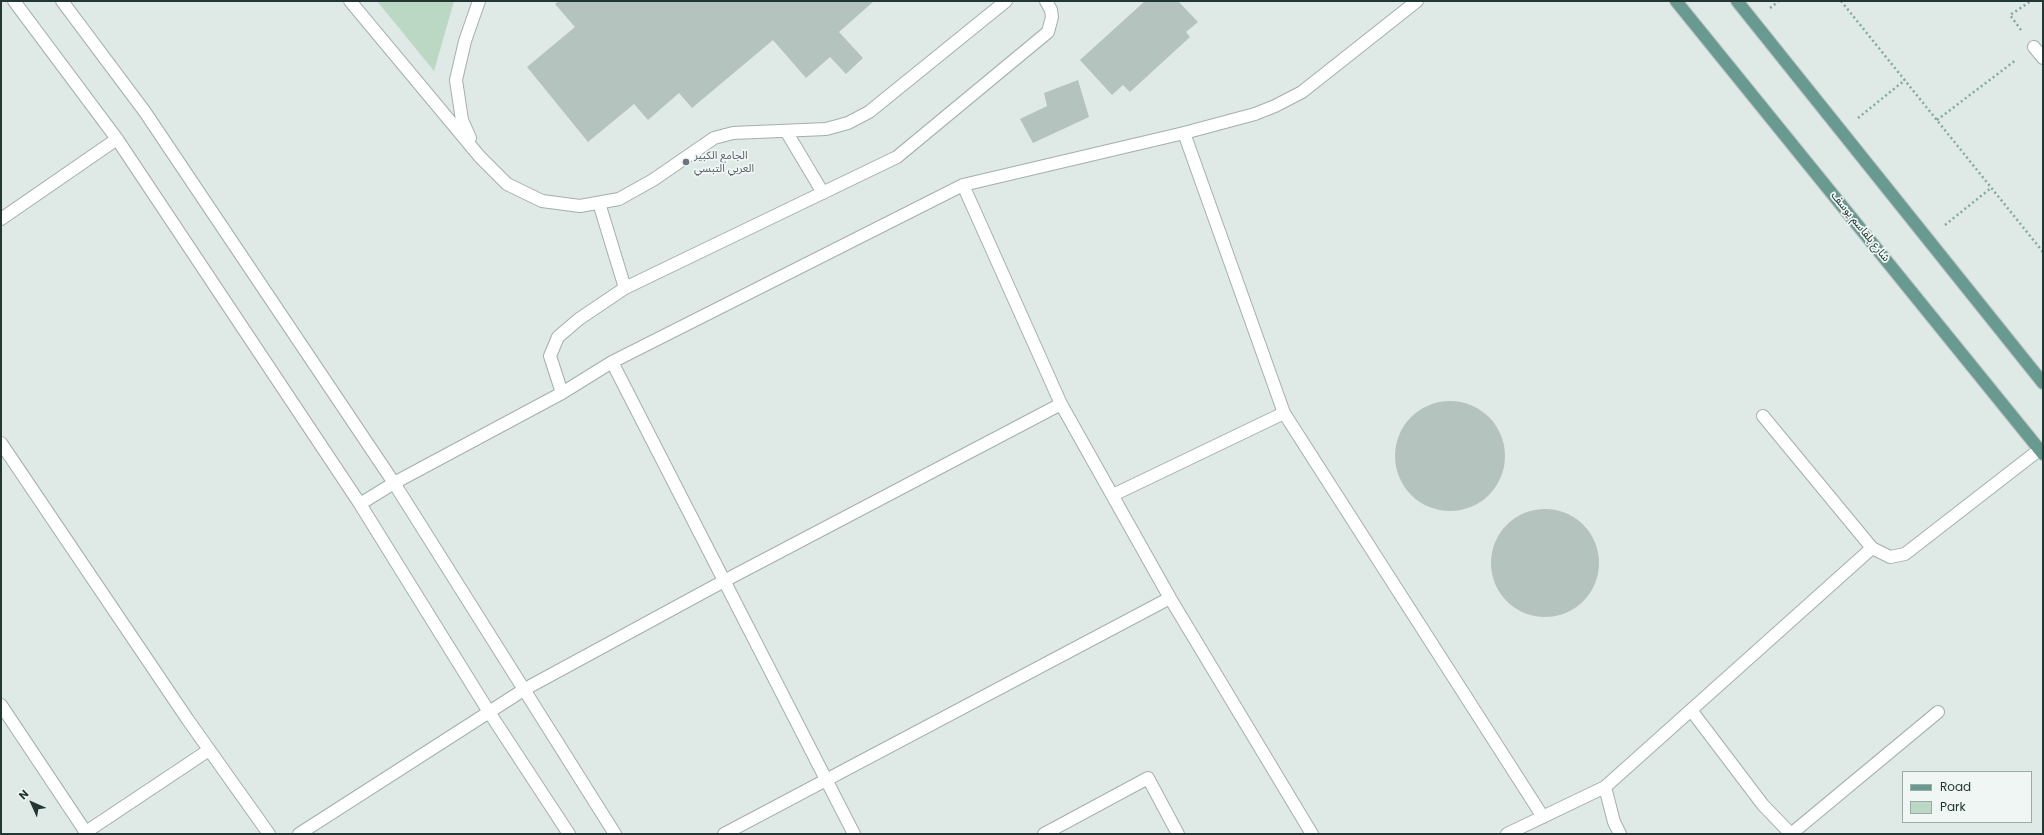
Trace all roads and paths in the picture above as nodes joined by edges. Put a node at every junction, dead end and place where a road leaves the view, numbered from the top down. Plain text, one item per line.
1 (14, 1) edge
2 (62, 1) edge
3 (350, 1) edge
4 (479, 1) edge
5 (1006, 1) edge
6 (1046, 1) edge
7 (1417, 1) edge
8 (1676, 1) edge
9 (1737, 1) edge
10 (1841, 1) edge
11 (2031, 1) edge
12 (2034, 47) junction
13 (2043, 58) edge
14 (1905, 80) junction
15 (1937, 120) junction
16 (786, 131) junction
17 (1841, 131) junction
18 (1184, 133) junction
19 (118, 139) junction
20 (480, 156) junction
21 (963, 185) junction
22 (1991, 188) junction
23 (823, 193) junction
24 (599, 203) junction
25 (1, 219) edge
26 (1927, 239) junction
27 (2043, 252) edge
28 (625, 288) junction
29 (612, 362) junction
30 (2043, 384) edge
31 (562, 393) junction
32 (1061, 404) junction
33 (1284, 413) junction
34 (1763, 416) dead end
35 (1, 443) edge
36 (2041, 452) edge
37 (394, 483) junction
38 (1113, 495) junction
39 (360, 504) junction
40 (1872, 548) junction
41 (724, 581) junction
42 (1170, 598) junction
43 (525, 689) junction
44 (1, 705) edge
45 (1691, 710) junction
46 (489, 712) junction
47 (1938, 712) dead end
48 (209, 750) junction
49 (827, 781) junction
50 (1605, 787) junction
51 (1543, 817) junction
52 (87, 833) edge
53 (268, 834) edge
54 (299, 834) edge
55 (570, 834) edge
56 (615, 834) edge
57 (724, 834) edge
58 (854, 834) edge
59 (1044, 834) edge
60 (1178, 834) edge
61 (1312, 834) edge
62 (1507, 834) edge
63 (1620, 834) edge

1 - 19 street
2 - 37 street
3 - 20 street
4 - 20 street
5 - 16 street
6 - 23 street
7 - 18 street
8 - 36 main road, شارع بلقاسم يوسف
9 - 17 main road
10 - 14 path
11 - 12 path
12 - 13 street
12 - 15 path
14 - 15 path
14 - 17 path
15 - 22 path
16 - 23 street
16 - 24 street
17 - 26 main road
18 - 21 street
18 - 33 street
19 - 25 street
19 - 39 street
20 - 24 street
21 - 29 street
21 - 32 street
22 - 26 path
22 - 27 path
23 - 28 street
24 - 28 street
26 - 30 main road
28 - 31 street
29 - 31 street
29 - 41 street
31 - 37 street
32 - 38 street
32 - 41 street
33 - 38 street
33 - 51 street
34 - 40 street
35 - 48 street
36 - 40 street
37 - 39 street
37 - 43 street
38 - 42 street
39 - 46 street
40 - 45 street
41 - 43 street
41 - 49 street
42 - 49 street
42 - 61 street
43 - 46 street
43 - 56 street
44 - 52 street
45 - 47 street
45 - 50 street
46 - 54 street
46 - 55 street
48 - 52 street
48 - 53 street
49 - 57 street
49 - 58 street
50 - 51 street
50 - 63 street
51 - 62 street
59 - 60 street

